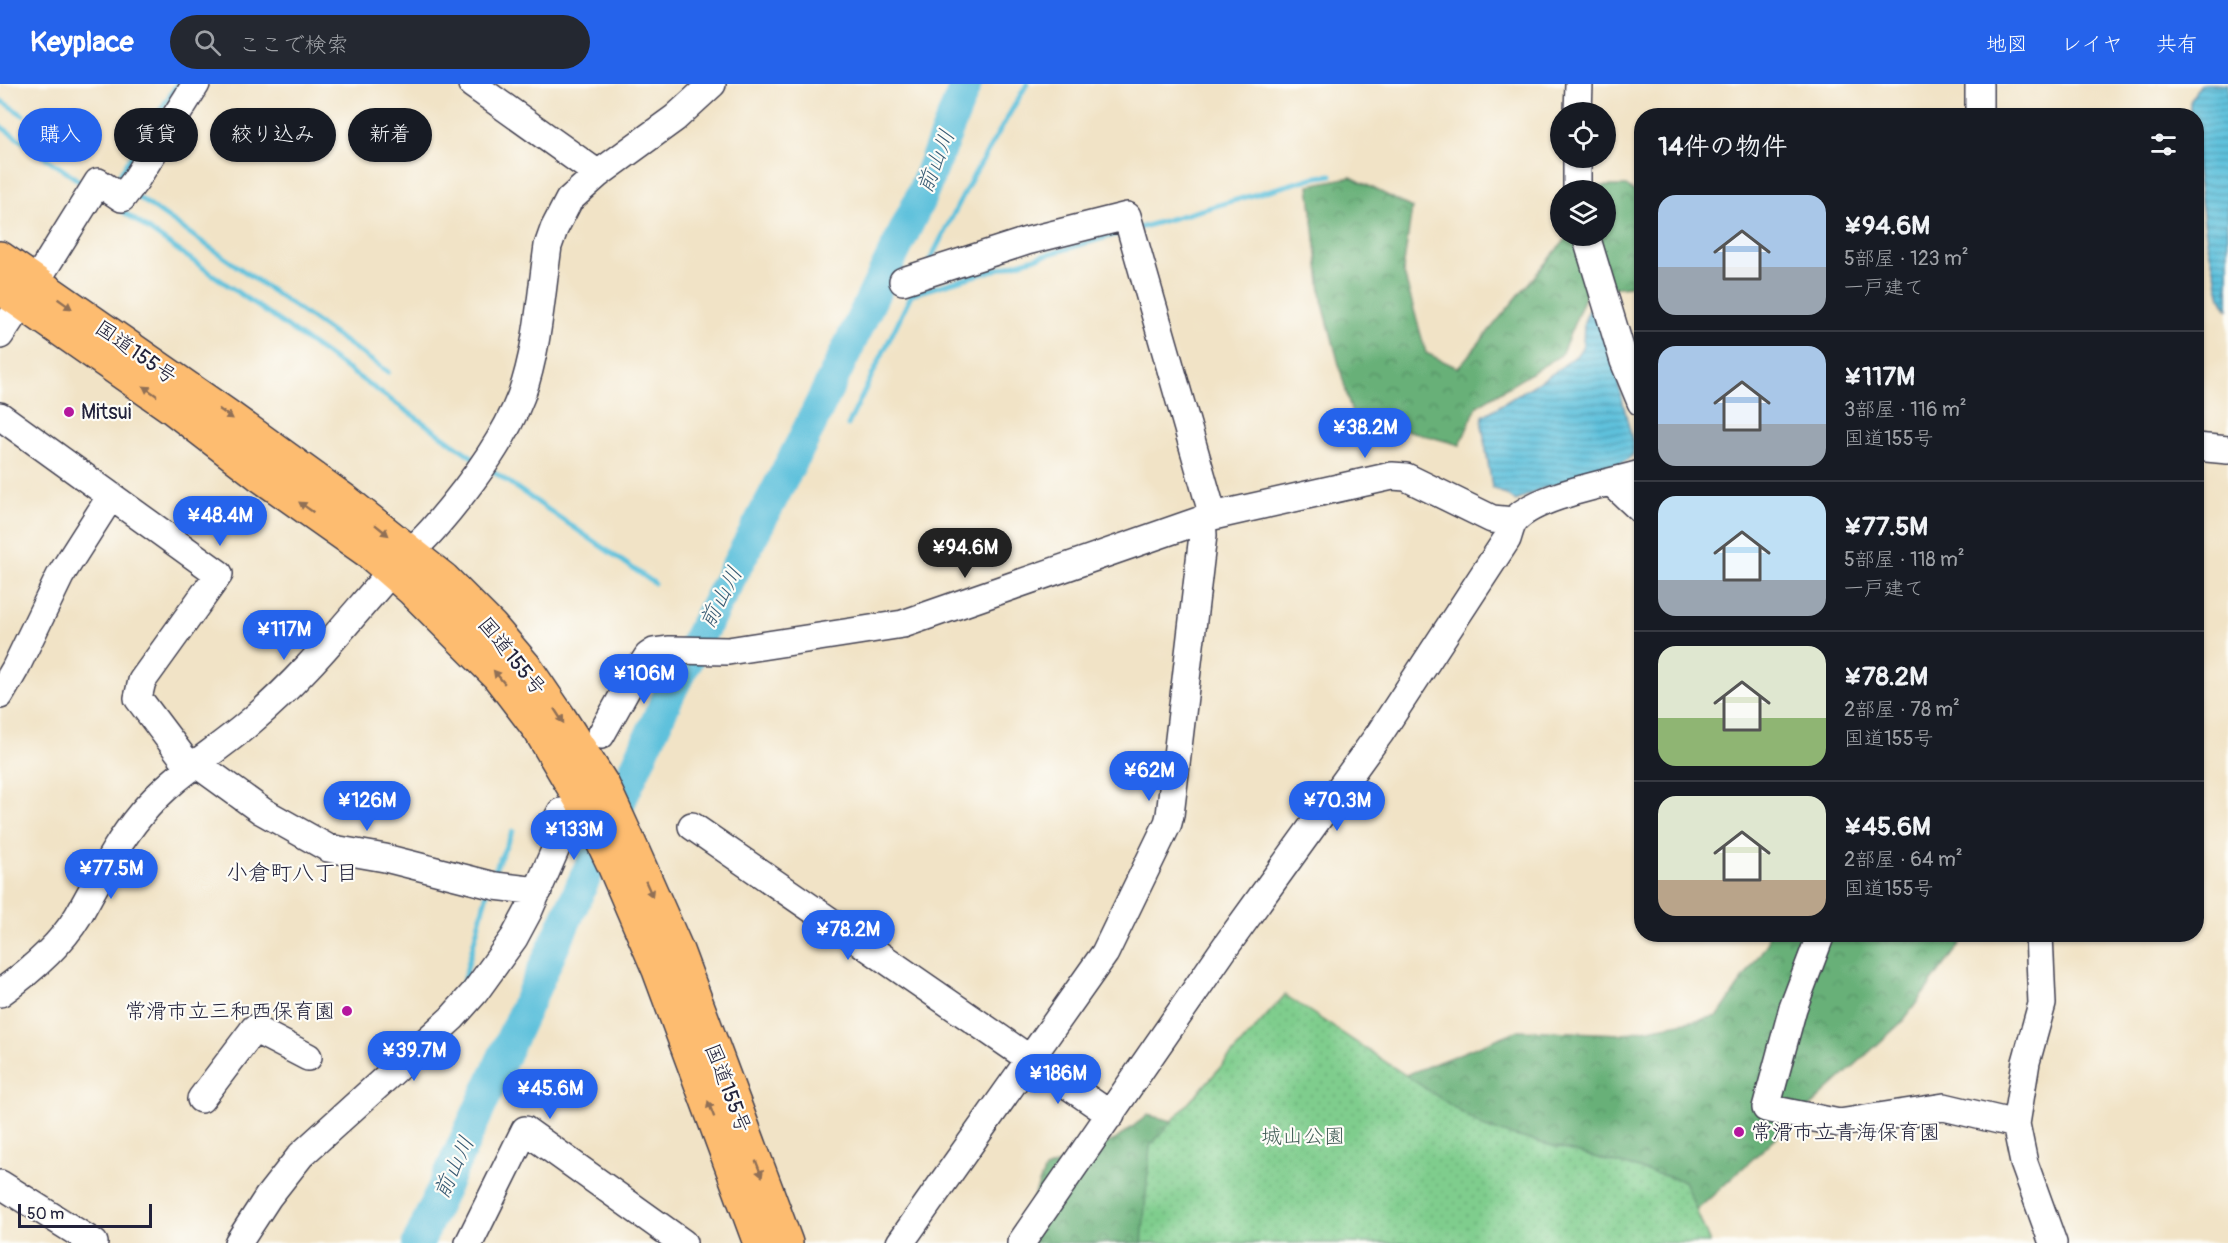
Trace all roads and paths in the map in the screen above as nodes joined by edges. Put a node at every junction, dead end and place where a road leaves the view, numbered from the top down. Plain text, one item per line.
1 (196, 84) edge
2 (472, 84) edge
3 (712, 84) edge
4 (1579, 84) edge
5 (1979, 84) edge
6 (1578, 102) edge
7 (1979, 108) edge
8 (598, 174) junction
9 (1589, 246) edge
10 (0, 258) edge
11 (903, 281) dead end
12 (19, 291) edge
13 (0, 335) edge
14 (1634, 385) edge
15 (0, 416) edge
16 (2204, 448) edge
17 (2228, 450) edge
18 (1634, 476) edge
19 (1611, 482) junction
20 (111, 496) junction
21 (1634, 503) edge
22 (1208, 517) junction
23 (1514, 521) junction
24 (401, 561) junction
25 (8, 665) edge
26 (0, 695) edge
27 (602, 735) dead end
28 (194, 764) junction
29 (584, 804) junction
30 (692, 826) dead end
31 (619, 850) junction
32 (538, 891) junction
33 (1818, 942) edge
34 (2039, 942) edge
35 (0, 993) edge
36 (308, 1057) dead end
37 (1030, 1060) junction
38 (201, 1099) dead end
39 (1111, 1115) junction
40 (2016, 1124) junction
41 (0, 1184) edge
42 (94, 1243) edge
43 (238, 1243) edge
44 (469, 1243) edge
45 (683, 1243) edge
46 (760, 1243) edge
47 (786, 1243) edge
48 (900, 1243) edge
49 (1021, 1243) edge
50 (2053, 1243) edge

1 - 12 street
2 - 8 street
3 - 8 street
4 - 6 street
5 - 7 street
8 - 24 street
9 - 14 street
10 - 12 highway, 国道155号
11 - 22 street
12 - 13 street
12 - 24 highway, 国道155号
15 - 20 street
16 - 17 street
18 - 19 street
19 - 21 street
19 - 23 street
20 - 25 street
20 - 28 street
22 - 23 street
22 - 27 street
22 - 37 street
23 - 39 street
24 - 28 street
24 - 29 highway, 国道155号
25 - 26 street
28 - 32 street
28 - 35 street
29 - 31 highway, 国道155号
29 - 32 street
30 - 37 street
46 -> 31 highway, 国道155号
31 -> 47 highway, 国道155号
32 - 43 street
33 - 40 street
34 - 40 street
36 - 38 street
37 - 39 street
37 - 48 street
39 - 49 street
40 - 50 street
41 - 42 street
44 - 45 street

